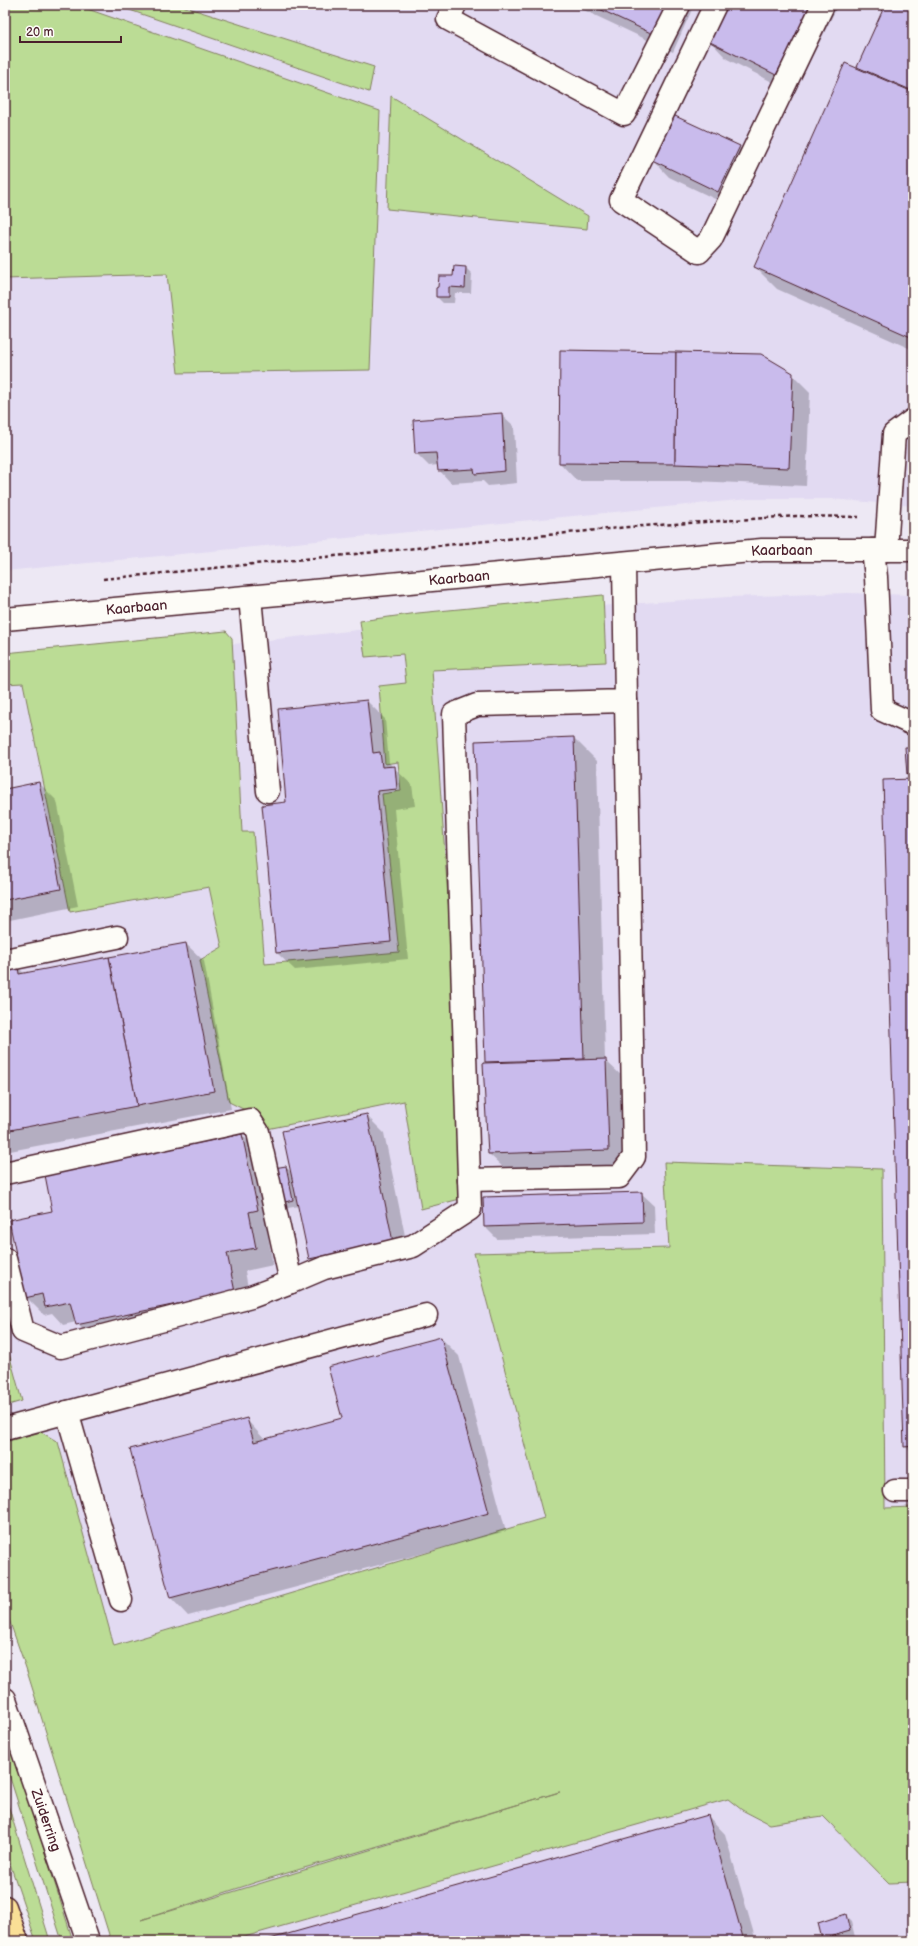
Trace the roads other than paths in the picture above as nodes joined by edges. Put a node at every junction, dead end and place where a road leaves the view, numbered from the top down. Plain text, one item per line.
1 (455, 5) edge
2 (679, 5) edge
3 (715, 5) edge
4 (823, 5) edge
5 (913, 420) edge
6 (880, 550) junction
7 (913, 550) edge
8 (624, 563) junction
9 (250, 597) junction
10 (5, 619) edge
11 (626, 701) junction
12 (913, 724) edge
13 (268, 791) dead end
14 (117, 937) dead end
15 (5, 960) edge
16 (5, 1173) edge
17 (469, 1180) junction
18 (5, 1259) edge
19 (291, 1282) junction
20 (426, 1315) dead end
21 (67, 1412) junction
22 (5, 1428) edge
23 (121, 1600) dead end
24 (5, 1699) edge
25 (5, 1907) edge
26 (17, 1941) edge
27 (88, 1941) edge

1 - 2 street
3 - 4 street
5 - 6 street
6 - 7 street, Kaarbaan
6 - 8 street, Kaarbaan
6 - 12 street
8 - 9 street, Kaarbaan
8 - 11 street
9 - 10 street, Kaarbaan
9 - 13 street
11 - 17 street
11 - 17 street
14 - 15 street
16 - 19 street
17 - 19 street
18 - 19 street
20 - 21 street
21 - 22 street
21 - 23 street
24 - 27 street, Zuiderring
25 - 26 main road

